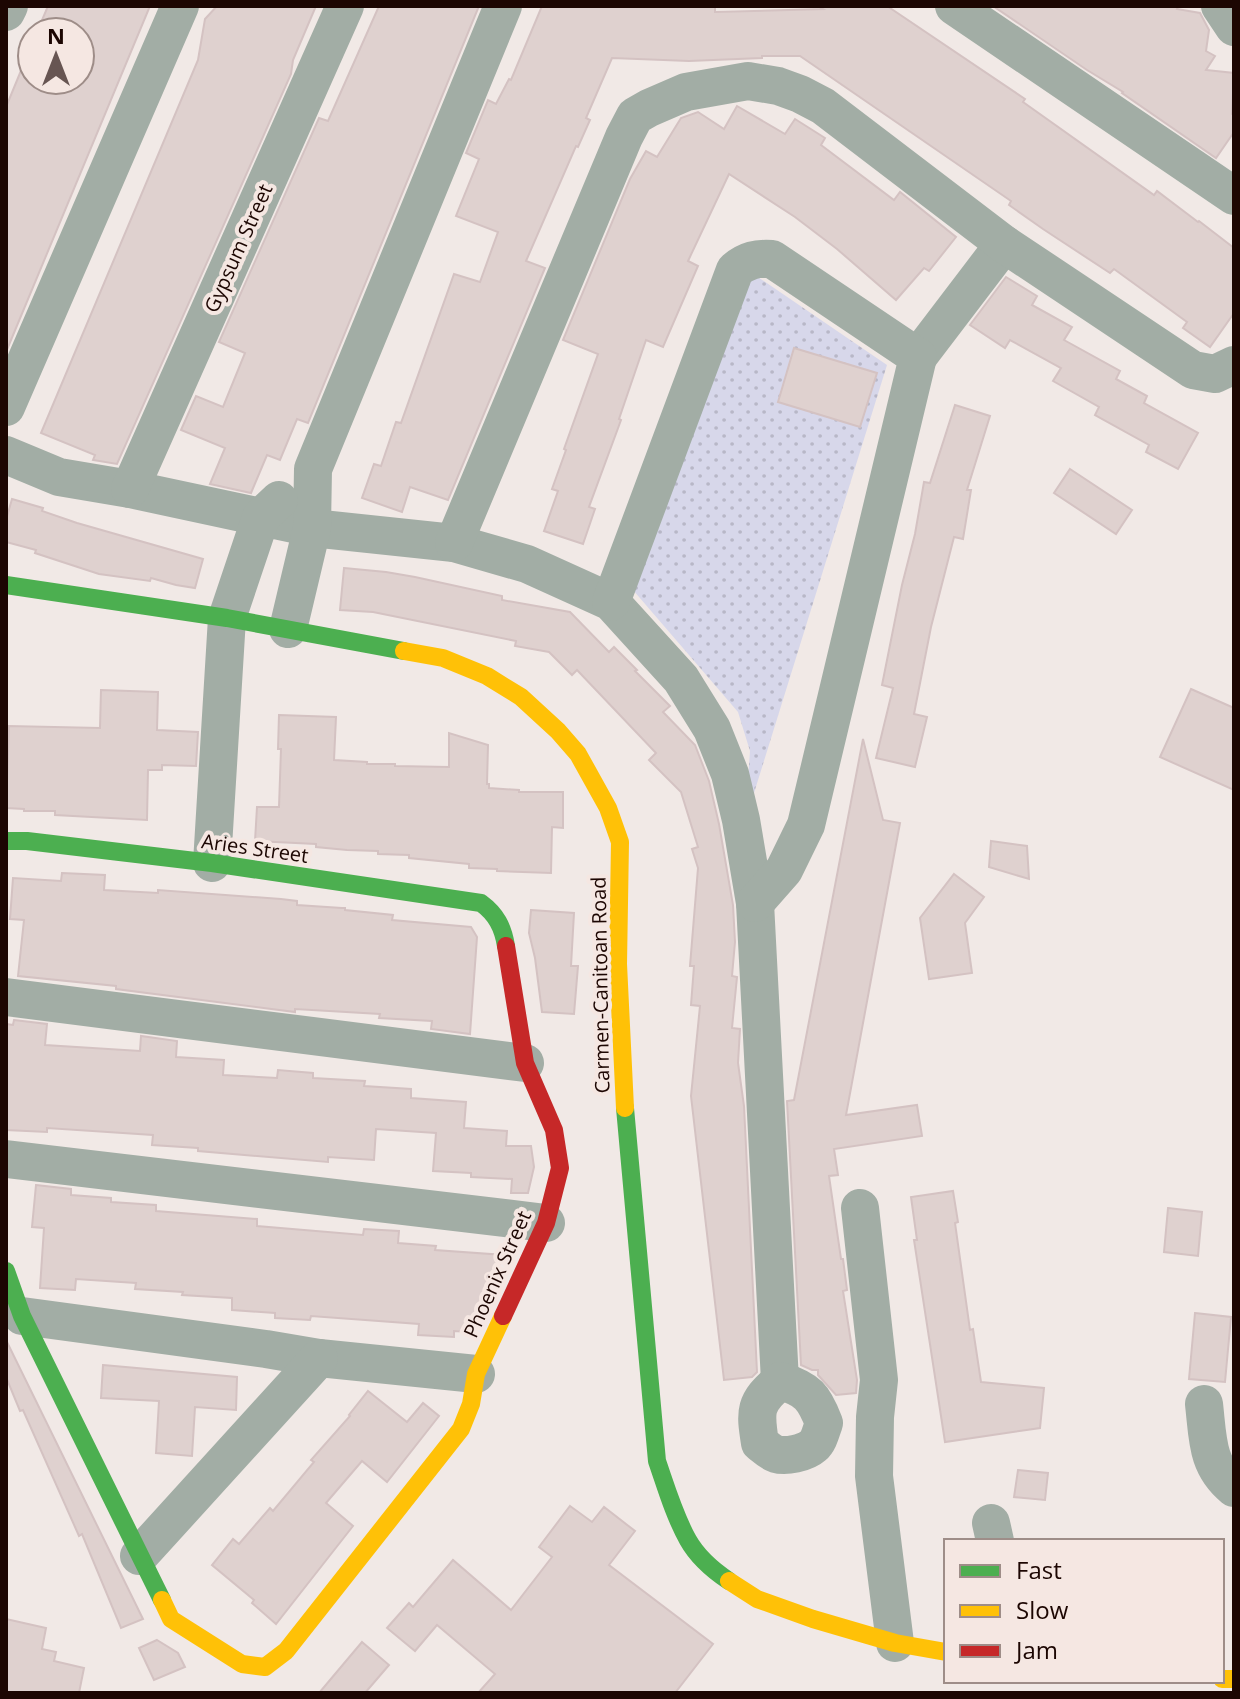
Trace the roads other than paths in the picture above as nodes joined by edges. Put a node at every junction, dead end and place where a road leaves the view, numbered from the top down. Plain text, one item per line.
1 (9, 6) edge
2 (180, 6) edge
3 (345, 6) edge
4 (503, 6) edge
5 (954, 6) edge
6 (1220, 6) edge
7 (6, 12) edge
8 (1234, 27) edge
9 (1234, 196) edge
10 (1004, 244) junction
11 (918, 357) junction
12 (1234, 365) edge
13 (6, 407) edge
14 (6, 455) edge
15 (313, 469) junction
16 (130, 489) junction
17 (261, 517) junction
18 (312, 528) junction
19 (454, 543) junction
20 (6, 585) edge
21 (611, 602) junction
22 (227, 618) junction
23 (288, 629) junction
24 (6, 841) edge
25 (212, 863) junction
26 (755, 903) junction
27 (494, 913) joint
28 (6, 997) edge
29 (525, 1063) junction
30 (6, 1159) edge
31 (860, 1208) dead end
32 (546, 1223) junction
33 (6, 1271) edge
34 (22, 1316) junction
35 (319, 1358) junction
36 (476, 1374) junction
37 (780, 1381) dead end
38 (1204, 1404) dead end
39 (1234, 1488) edge
40 (139, 1556) junction
41 (895, 1643) junction
42 (944, 1652) edge

1 - 7 street
2 - 13 street
3 - 16 street, Gypsum Street
4 - 15 street
5 - 9 street
6 - 8 street
10 - 11 street
10 - 12 street
10 - 19 street
11 - 21 street
11 - 26 street
14 - 16 street
15 - 17 street
15 - 18 street
16 - 17 street
17 - 18 street
17 - 22 street
18 - 19 street
18 - 23 street
19 - 21 street
20 - 22 street, Carmen-Canitoan Road
21 - 26 street
22 - 23 street, Carmen-Canitoan Road
22 - 25 street
23 - 41 street, Carmen-Canitoan Road
24 - 25 street, Aries Street
25 - 27 street, Aries Street
26 - 37 street
27 - 29 street, Phoenix Street
28 - 29 street
29 - 32 street, Phoenix Street
30 - 32 street
31 - 41 street
32 - 36 street, Phoenix Street
33 - 34 street, Phoenix Street
34 - 35 street
34 - 40 street, Phoenix Street
35 - 36 street
35 - 40 street
36 - 40 street, Phoenix Street
38 - 39 street
41 - 42 street, Carmen-Canitoan Road

